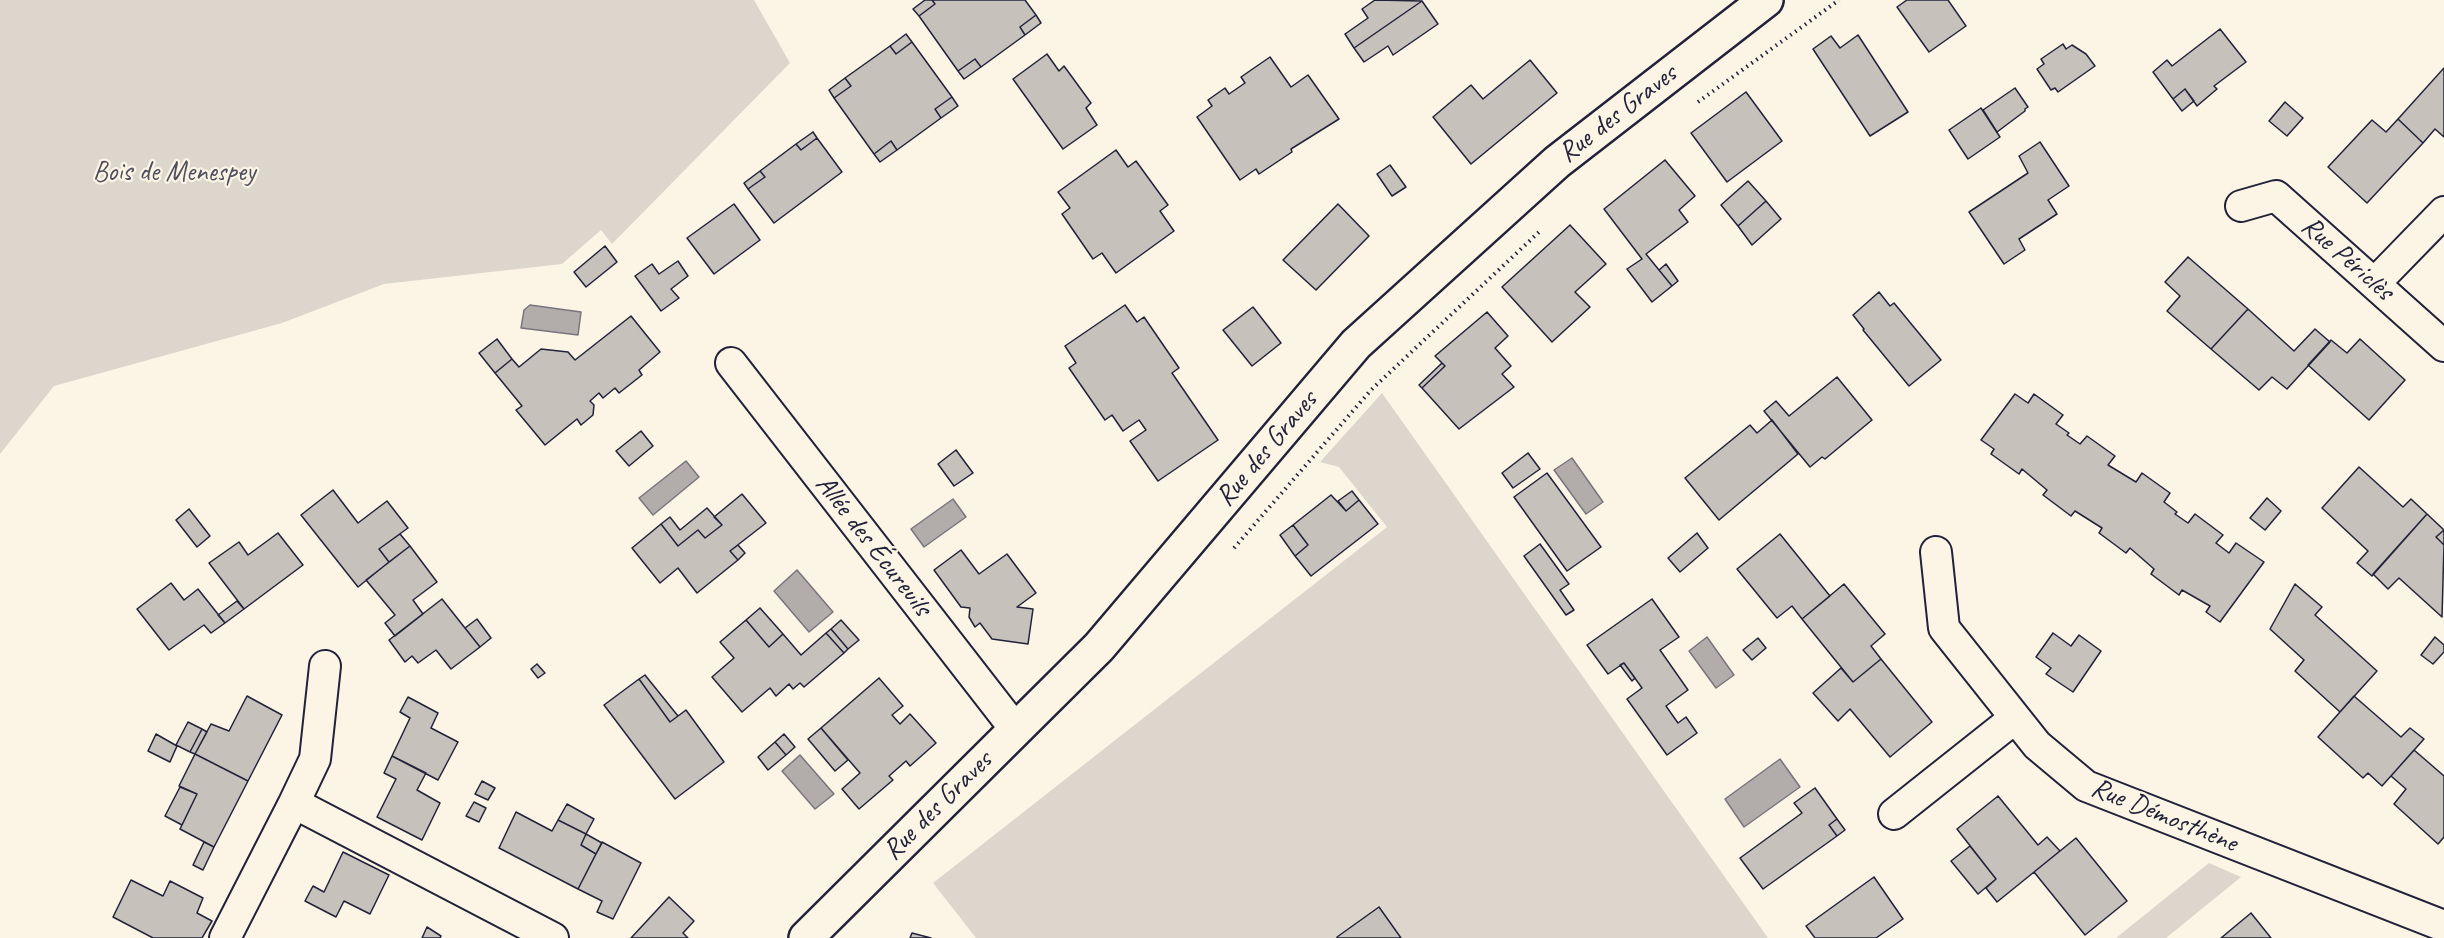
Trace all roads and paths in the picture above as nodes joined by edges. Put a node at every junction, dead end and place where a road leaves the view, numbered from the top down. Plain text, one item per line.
1 (1766, 0) edge
2 (1839, 0) edge
3 (1695, 105) dead end
4 (2241, 206) dead end
5 (2444, 212) edge
6 (1543, 228) dead end
7 (2375, 283) junction
8 (2444, 346) edge
9 (731, 363) dead end
10 (1234, 549) dead end
11 (1936, 552) dead end
12 (325, 666) dead end
13 (2015, 718) junction
14 (1016, 730) junction
15 (294, 803) junction
16 (1894, 814) dead end
17 (2444, 926) edge
18 (225, 938) edge
19 (553, 938) edge
20 (806, 938) edge

1 - 14 street, Rue des Graves
2 - 3 path
4 - 7 street, Rue Périclès
5 - 7 street
6 - 10 path
7 - 8 street, Rue Périclès
9 - 14 street, Allée des Écureuils
11 - 13 street, Rue Démosthène
12 - 15 street
13 - 16 street
13 - 17 street, Rue Démosthène
14 - 20 street, Rue des Graves
15 - 18 street
15 - 19 street

